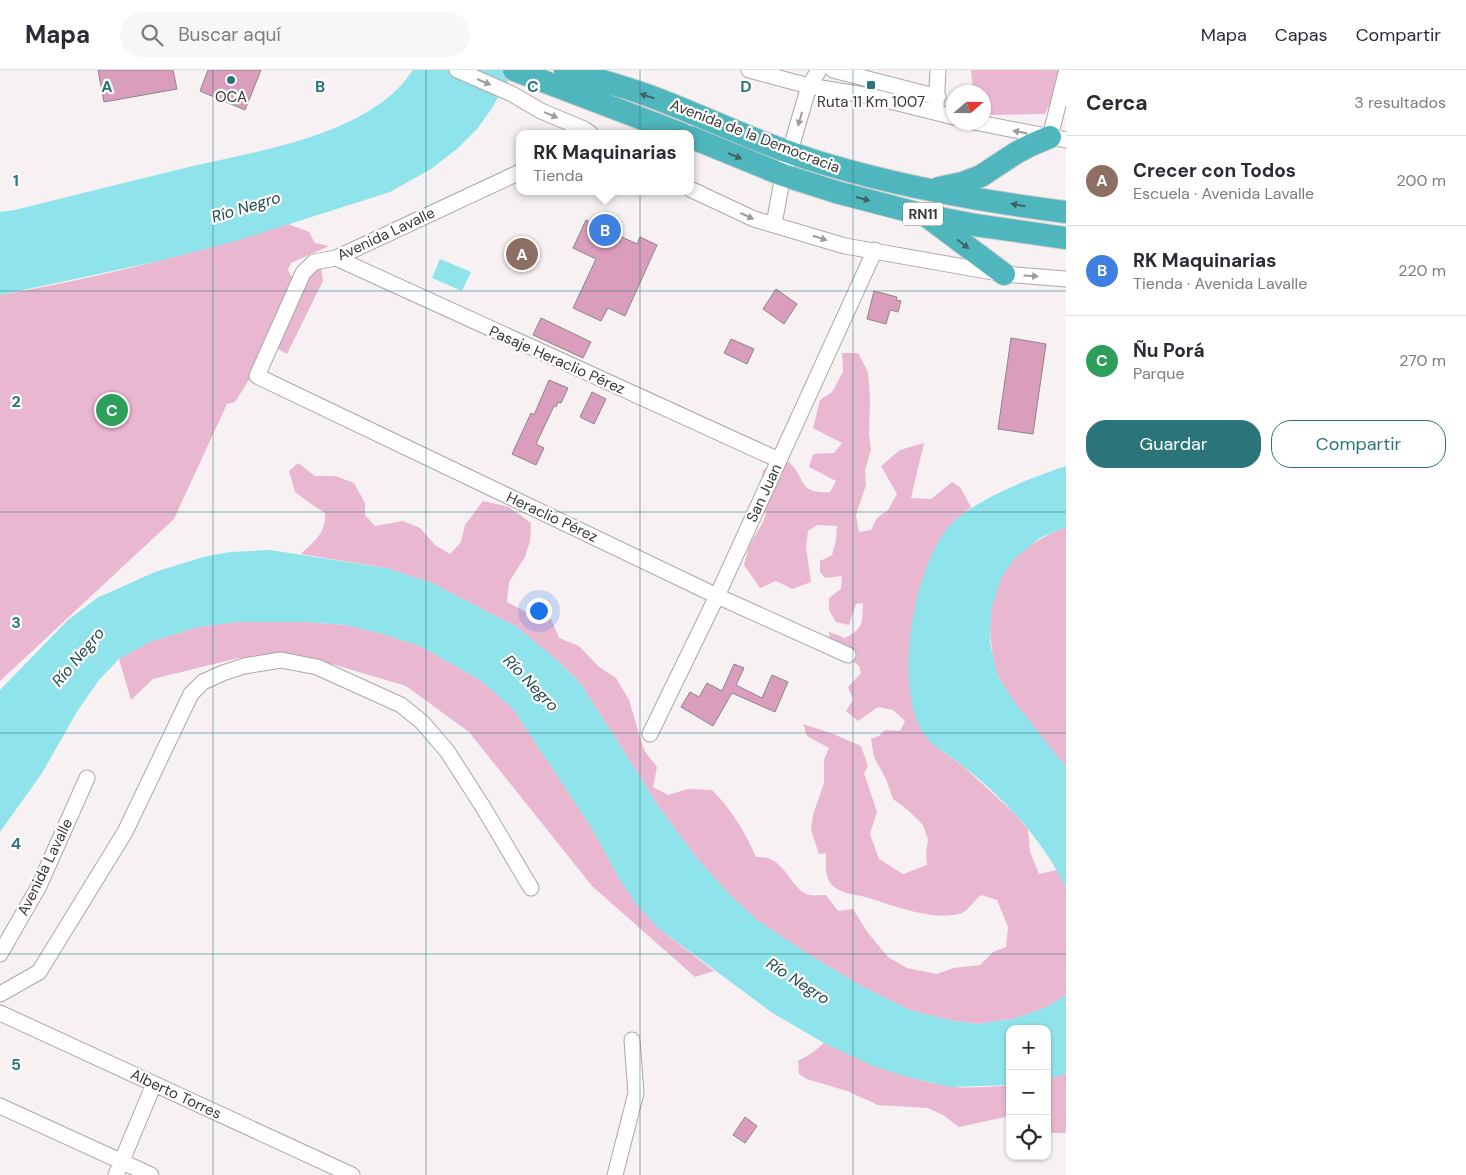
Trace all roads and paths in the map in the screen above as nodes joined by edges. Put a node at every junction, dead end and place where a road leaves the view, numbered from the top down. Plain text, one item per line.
1 (457, 70) edge
2 (514, 70) edge
3 (749, 70) edge
4 (819, 70) edge
5 (833, 70) edge
6 (938, 70) edge
7 (1066, 73) edge
8 (865, 74) edge
9 (556, 76) edge
10 (889, 77) edge
11 (809, 86) junction
12 (938, 97) junction
13 (934, 112) junction
14 (946, 115) edge
15 (991, 125) edge
16 (585, 130) edge
17 (673, 130) edge
18 (1058, 138) edge
19 (694, 139) edge
20 (790, 152) junction
21 (516, 174) edge
22 (783, 175) junction
23 (931, 190) junction
24 (694, 191) edge
25 (1066, 212) edge
26 (924, 215) junction
27 (774, 224) junction
28 (1066, 238) edge
29 (875, 250) junction
30 (336, 258) junction
31 (1004, 274) junction
32 (1066, 279) edge
33 (257, 376) joint
34 (779, 460) junction
35 (717, 596) junction
36 (848, 655) dead end
37 (650, 734) dead end
38 (87, 778) dead end
39 (531, 888) dead end
40 (0, 954) edge
41 (0, 994) edge
42 (0, 1013) edge
43 (632, 1040) dead end
44 (154, 1084) junction
45 (0, 1106) edge
46 (119, 1169) edge
47 (151, 1175) edge
48 (352, 1175) edge
49 (615, 1175) edge

1 -> 16 street
2 - 9 highway, Avenida de la Democracia / RN11
3 - 11 street
4 - 11 street
5 - 8 street
6 - 12 street
7 - 18 street
8 - 10 street
9 - 17 highway, Avenida de la Democracia / RN11
20 -> 9 highway, Avenida de la Democracia / RN11
10 - 12 street
11 - 13 street
11 -> 20 street
12 - 13 street
13 - 14 street
18 -> 15 street
18 - 23 highway
19 -> 22 highway, Avenida de la Democracia / RN11
20 - 22 street
20 - 23 highway, Avenida de la Democracia / RN11
21 - 30 street, Avenida Lavalle
22 -> 26 highway, Avenida de la Democracia / RN11
22 - 27 street
25 -> 23 highway, Avenida de la Democracia / RN11
24 -> 27 street
26 - 28 highway, Avenida de la Democracia / RN11
26 -> 31 highway
27 -> 29 street
29 - 31 street
29 - 34 street, San Juan
30 - 33 street, Avenida Lavalle
30 - 34 street, Pasaje Heraclio Pérez
31 -> 32 street
33 - 35 street, Heraclio Pérez
34 - 35 street, San Juan
35 - 36 street, Heraclio Pérez
35 - 37 street, San Juan
38 - 40 street, Avenida Lavalle
39 - 41 street
42 - 44 street, Alberto Torres
43 - 49 street
44 - 46 street
44 - 48 street, Alberto Torres
45 - 46 street
46 - 47 street

